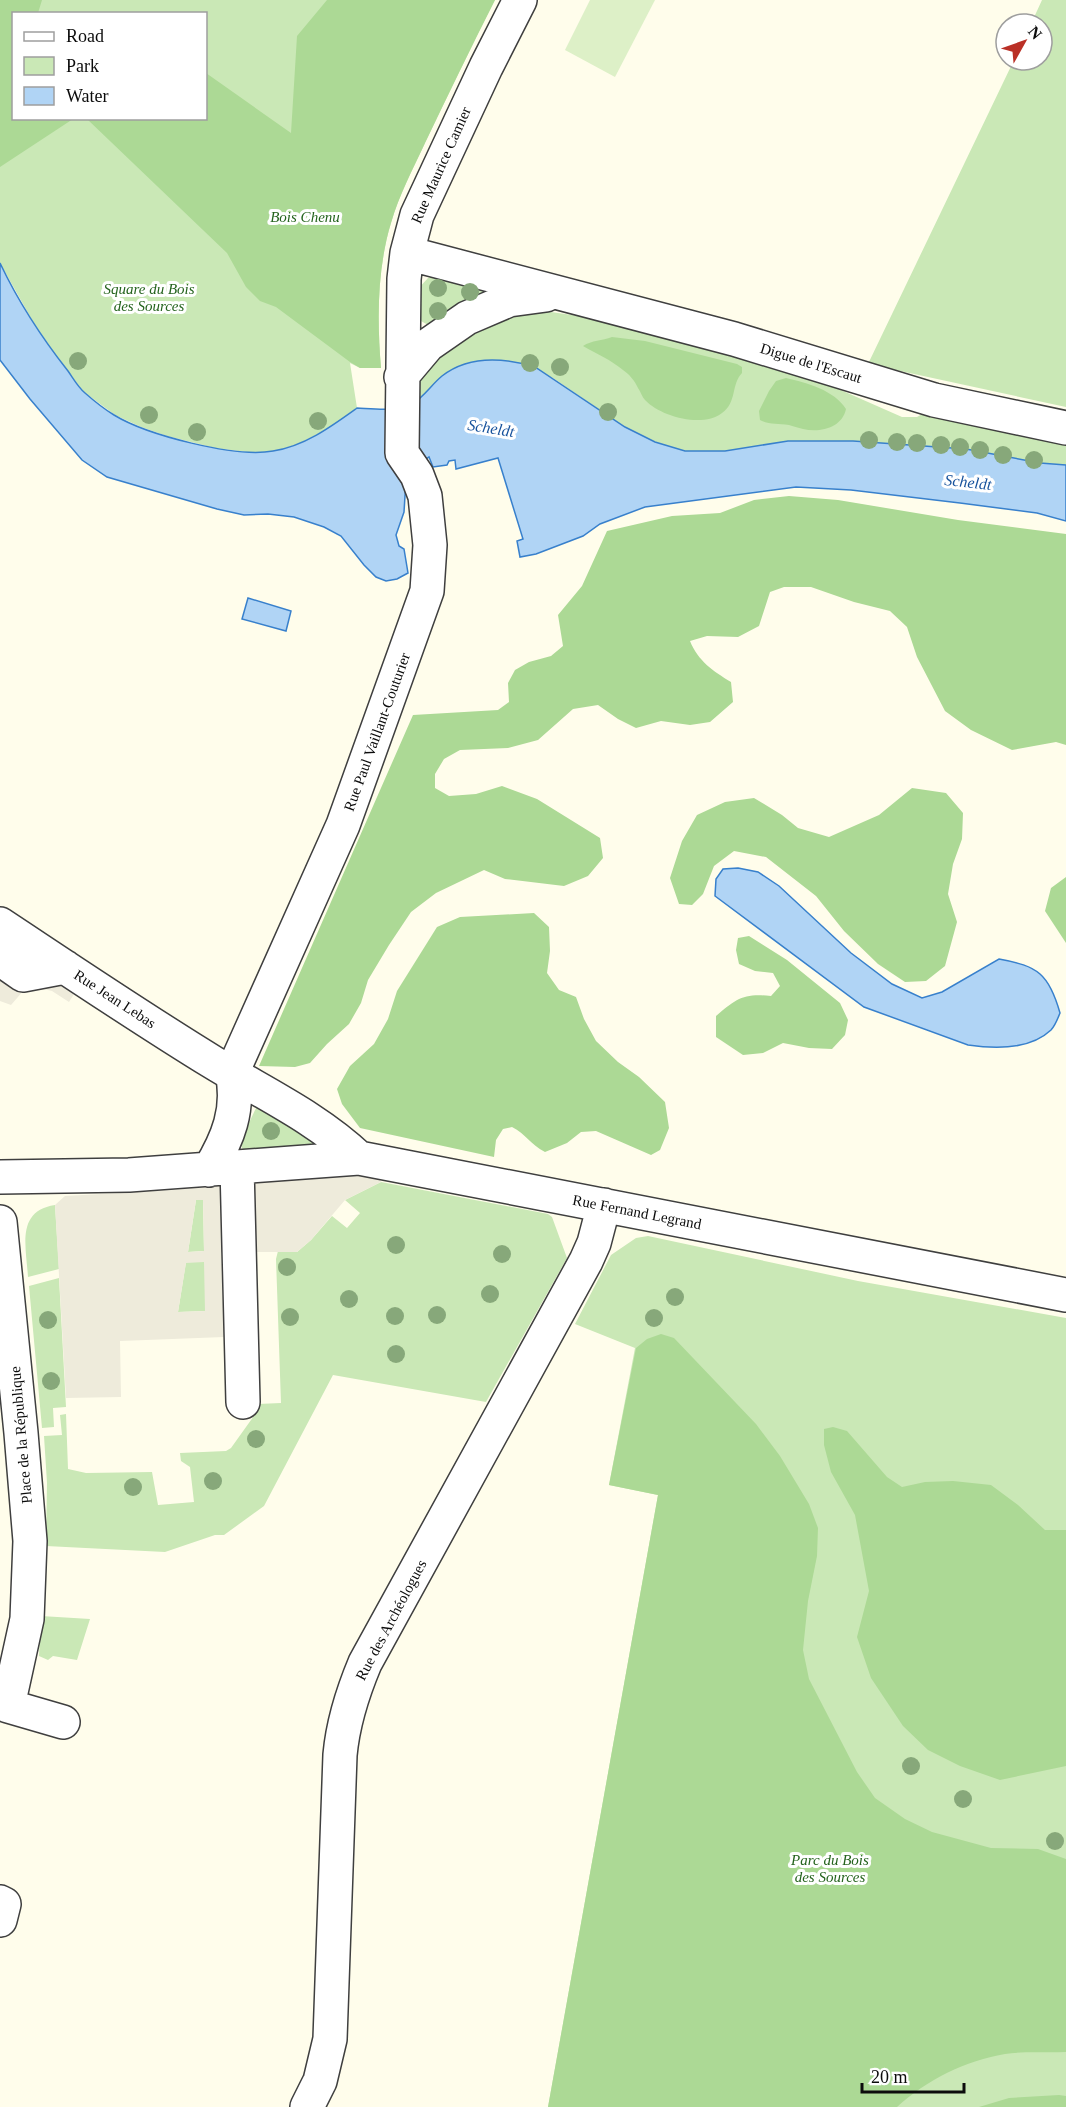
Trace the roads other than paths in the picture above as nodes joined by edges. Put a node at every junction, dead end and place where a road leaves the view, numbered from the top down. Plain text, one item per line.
1 (520, 0) edge
2 (407, 253) junction
3 (556, 294) junction
4 (401, 390) junction
5 (1066, 428) edge
6 (0, 924) edge
7 (0, 959) edge
8 (65, 967) junction
9 (232, 1073) junction
10 (359, 1158) junction
11 (223, 1168) junction
12 (0, 1177) edge
13 (604, 1205) junction
14 (0, 1222) edge
15 (1066, 1295) edge
16 (243, 1402) dead end
17 (63, 1722) dead end
18 (0, 1902) edge
19 (0, 1920) edge
20 (307, 2107) edge

1 - 2 street, Rue Maurice Camier
2 - 3 street, Digue de l'Escaut
2 - 4 street, Rue Maurice Camier
3 - 4 street, Digue de l'Escaut
3 - 5 street, Digue de l'Escaut
4 - 9 street, Rue Paul Vaillant-Couturier
6 - 8 street, Rue Jean Lebas
7 - 8 street
8 - 9 street, Rue Jean Lebas
9 - 10 street, Rue Fernand Legrand
9 - 11 street
10 - 11 street
10 - 13 street, Rue Fernand Legrand
11 - 12 street
11 - 16 street
13 - 15 street, Rue Fernand Legrand
13 - 20 street, Rue des Archéologues
14 - 17 street, Place de la République
18 - 19 street

